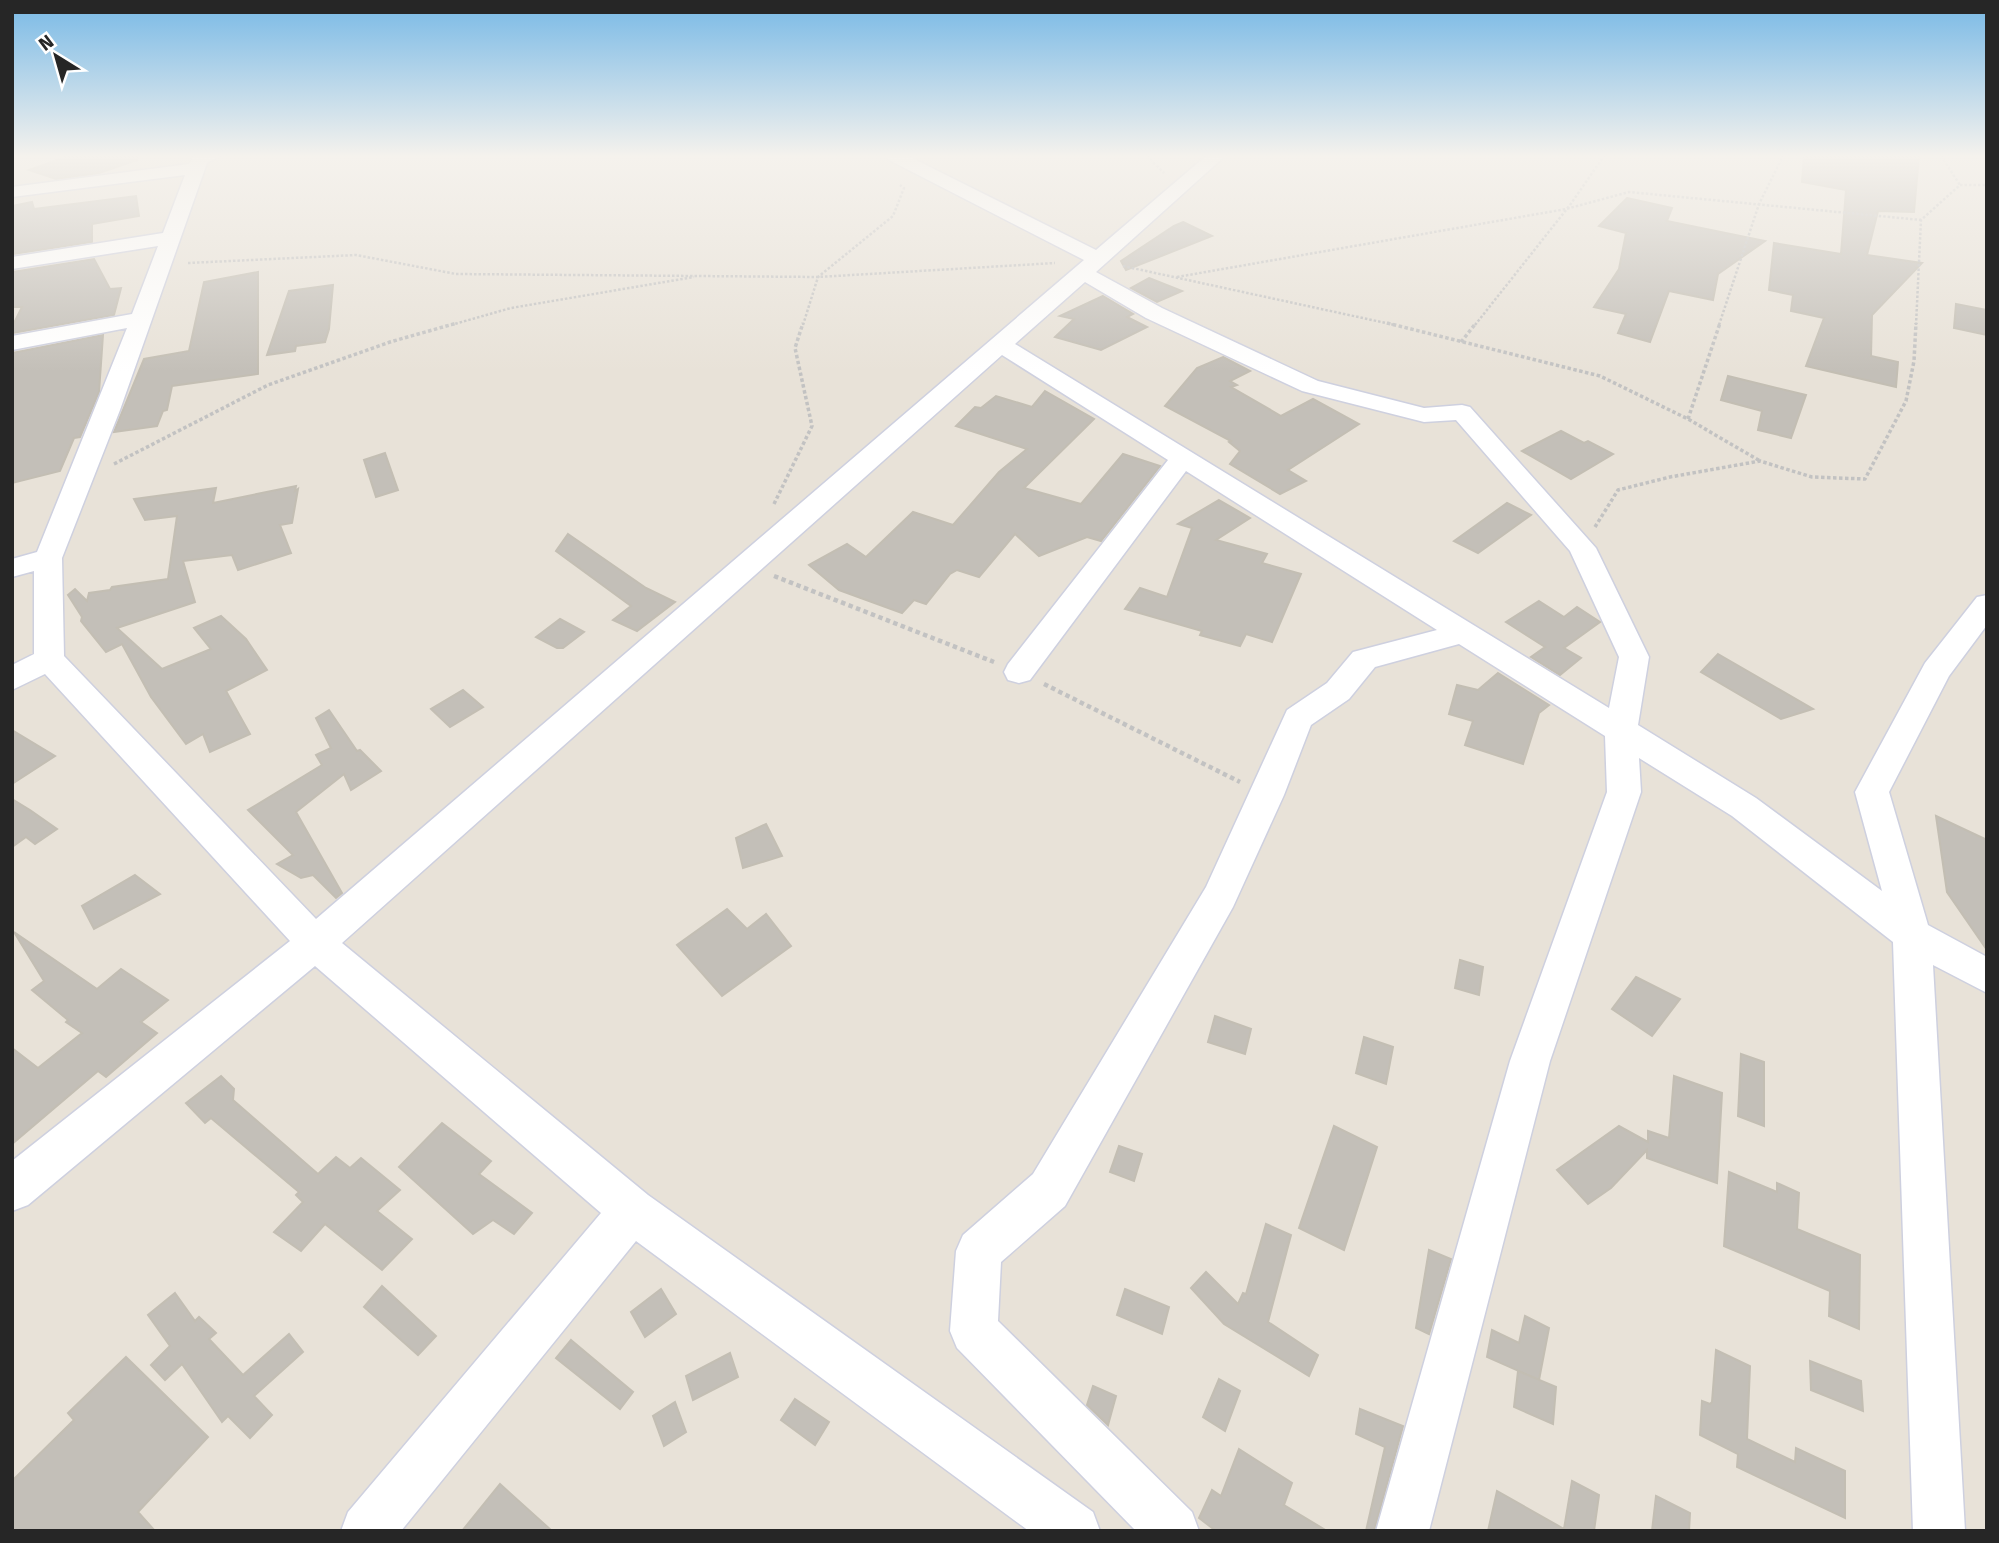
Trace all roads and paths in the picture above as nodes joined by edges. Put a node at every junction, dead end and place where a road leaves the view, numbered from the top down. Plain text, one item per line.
1 (176, 228) edge
2 (878, 228) edge
3 (1023, 228) edge
4 (1134, 228) edge
5 (1456, 228) edge
6 (1551, 228) edge
7 (1751, 228) edge
8 (1921, 228) edge
9 (166, 251) junction
10 (12, 262) edge
11 (1091, 266) junction
12 (708, 275) junction
13 (818, 277) junction
14 (1172, 277) junction
15 (141, 318) junction
16 (1461, 342) junction
17 (12, 343) edge
18 (1001, 345) junction
19 (1688, 419) junction
20 (1184, 458) junction
21 (1760, 461) junction
22 (79, 482) junction
23 (773, 506) dead end
24 (1582, 548) junction
25 (47, 558) junction
26 (747, 566) junction
27 (12, 568) edge
28 (1987, 604) edge
29 (1464, 633) junction
30 (49, 659) junction
31 (1019, 672) junction
32 (12, 679) edge
33 (1621, 729) junction
34 (1267, 795) junction
35 (1912, 935) junction
36 (315, 943) junction
37 (1987, 976) edge
38 (12, 1189) edge
39 (632, 1212) junction
40 (367, 1531) edge
41 (1074, 1531) edge
42 (1173, 1531) edge
43 (1402, 1531) edge
44 (1939, 1531) edge

1 - 9 street
2 - 13 path
3 - 11 street
4 - 11 street
5 - 14 path
6 - 16 path
7 - 19 path
8 - 21 path
9 - 10 street
9 - 12 path
9 - 15 street
11 - 13 path
11 - 14 path
11 - 18 street
11 - 24 street
12 - 13 path
12 - 22 path
13 - 23 path
14 - 16 path
15 - 17 street
15 - 22 street
16 - 19 path
18 - 20 street
18 - 26 street
19 - 21 path
20 - 29 street
20 - 31 street
21 - 24 path
22 - 25 street
24 - 33 street
25 - 27 street
25 - 30 street
26 - 31 path
26 - 36 street
28 - 35 street
29 - 33 street
29 - 34 street
30 - 32 street
30 - 36 street
31 - 34 path
33 - 35 street
33 - 43 street
34 - 42 street
35 - 37 street
35 - 44 street
36 - 38 street
36 - 39 street
39 - 40 street
39 - 41 street

